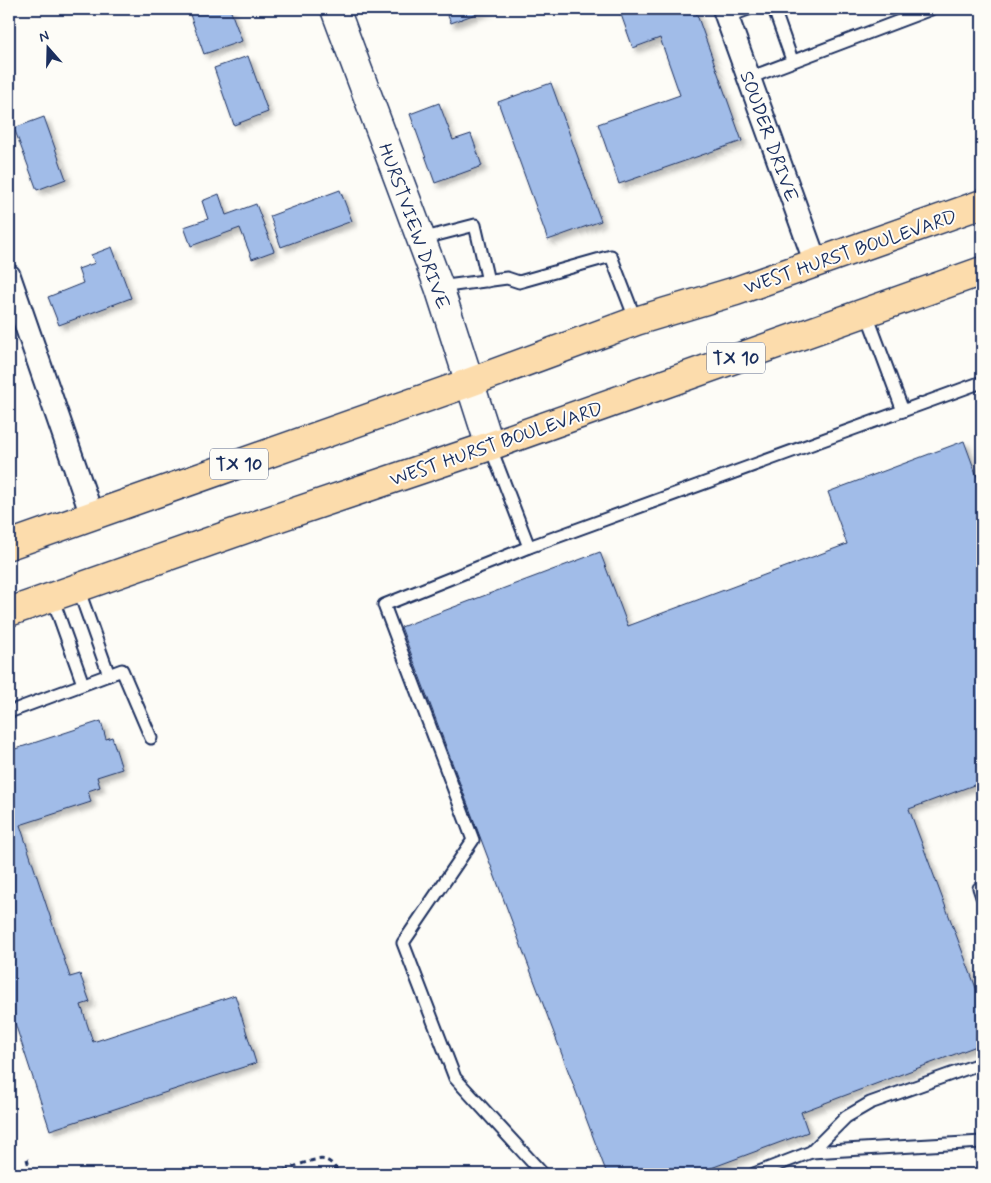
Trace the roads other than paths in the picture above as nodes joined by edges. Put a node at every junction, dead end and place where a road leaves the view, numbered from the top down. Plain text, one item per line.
1 (335, 9) edge
2 (748, 9) edge
3 (774, 9) edge
4 (931, 9) edge
5 (726, 13) edge
6 (792, 60) junction
7 (749, 78) junction
8 (982, 204) edge
9 (421, 239) junction
10 (816, 264) junction
11 (982, 271) edge
12 (9, 276) edge
13 (488, 281) junction
14 (439, 288) junction
15 (866, 312) junction
16 (636, 321) junction
17 (468, 382) junction
18 (982, 382) edge
19 (903, 411) junction
20 (490, 446) junction
21 (92, 516) junction
22 (9, 545) edge
23 (529, 547) junction
24 (78, 588) junction
25 (52, 597) junction
26 (9, 612) edge
27 (109, 675) junction
28 (83, 684) junction
29 (9, 712) edge
30 (151, 738) dead end
31 (982, 1063) edge
32 (982, 1142) edge
33 (811, 1152) junction
34 (544, 1174) edge
35 (754, 1174) edge

1 - 9 street, HURSTVIEW DRIVE
2 - 5 lane
3 - 6 lane
4 - 6 lane
5 - 7 street, SOUDER DRIVE
6 - 7 lane
7 - 10 street, SOUDER DRIVE
8 - 10 main road, WEST HURST BOULEVARD / TX 10
9 - 13 lane
9 - 14 street, HURSTVIEW DRIVE
10 - 16 main road, WEST HURST BOULEVARD / TX 10
11 - 15 main road, WEST HURST BOULEVARD / TX 10
12 - 21 street
13 - 14 lane
13 - 16 lane
14 - 17 street, HURSTVIEW DRIVE
15 - 19 lane
15 - 20 main road, WEST HURST BOULEVARD / TX 10
16 - 17 main road, WEST HURST BOULEVARD / TX 10
17 - 20 street, HURSTVIEW DRIVE
17 - 21 main road, WEST HURST BOULEVARD / TX 10
18 - 19 lane
19 - 23 lane
20 - 23 lane
20 - 24 main road, WEST HURST BOULEVARD / TX 10
21 - 22 main road, WEST HURST BOULEVARD / TX 10
23 - 34 lane
24 - 25 main road, WEST HURST BOULEVARD / TX 10
24 - 27 lane
25 - 26 main road, WEST HURST BOULEVARD / TX 10
25 - 28 lane
27 - 28 lane
27 - 30 lane
28 - 29 lane
31 - 33 lane
32 - 33 lane
33 - 35 lane

